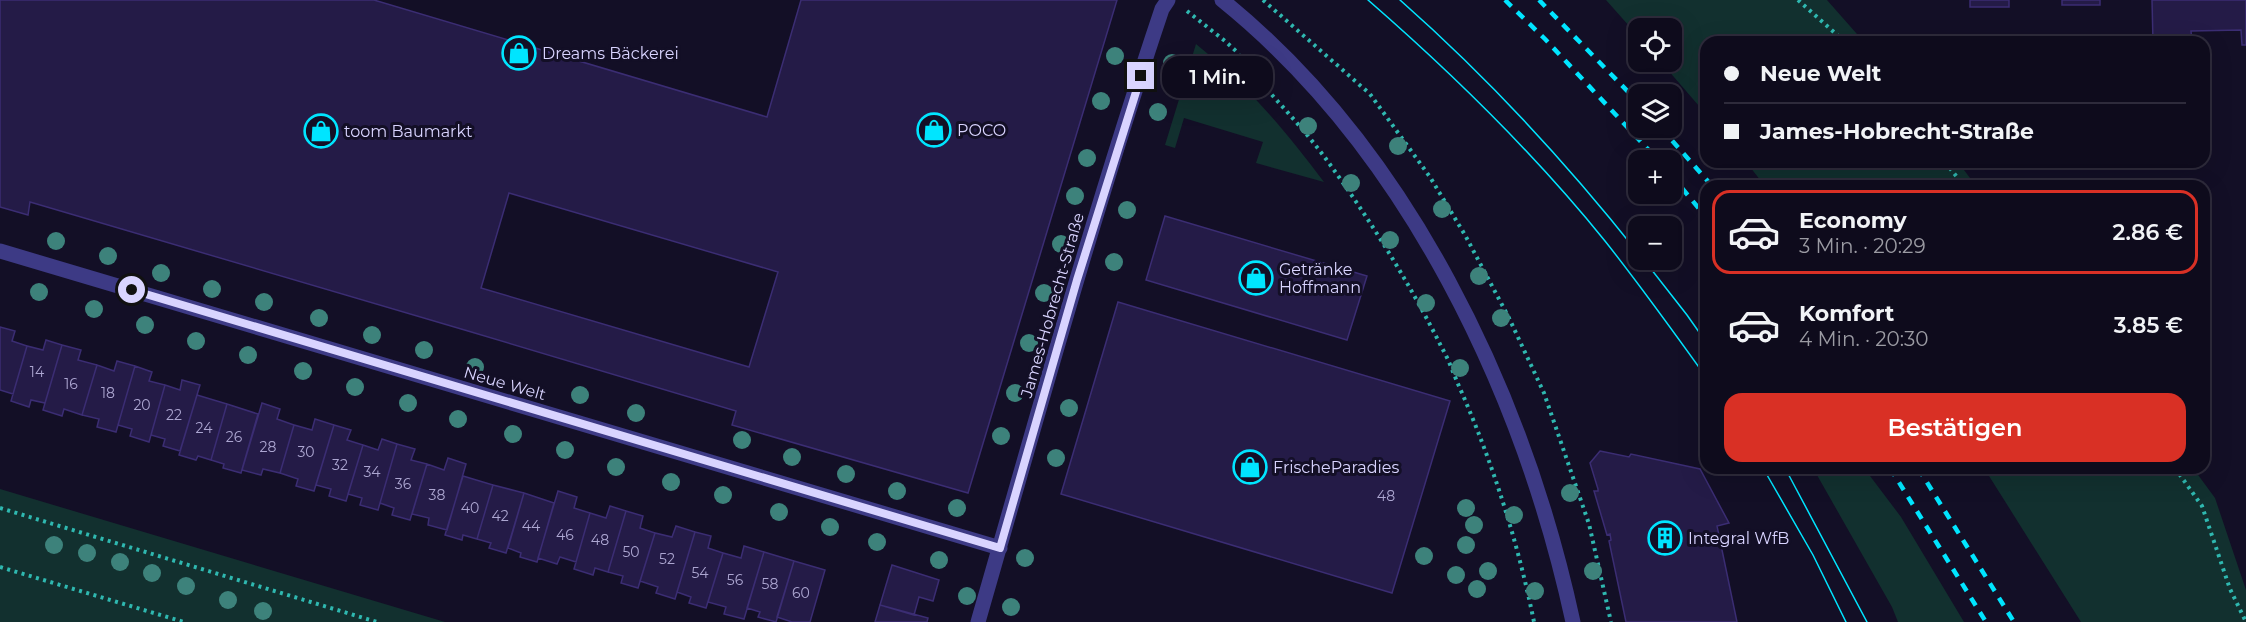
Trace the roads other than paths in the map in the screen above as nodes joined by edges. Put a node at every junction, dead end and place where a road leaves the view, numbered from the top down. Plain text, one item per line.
1 (1222, 0) edge
2 (1174, 3) edge
3 (0, 251) edge
4 (1000, 548) junction
5 (978, 622) edge
6 (1573, 622) edge

1 - 6 street
2 - 4 street, James-Hobrecht-Straße
3 - 4 street, Neue Welt
4 - 5 street, James-Hobrecht-Straße

